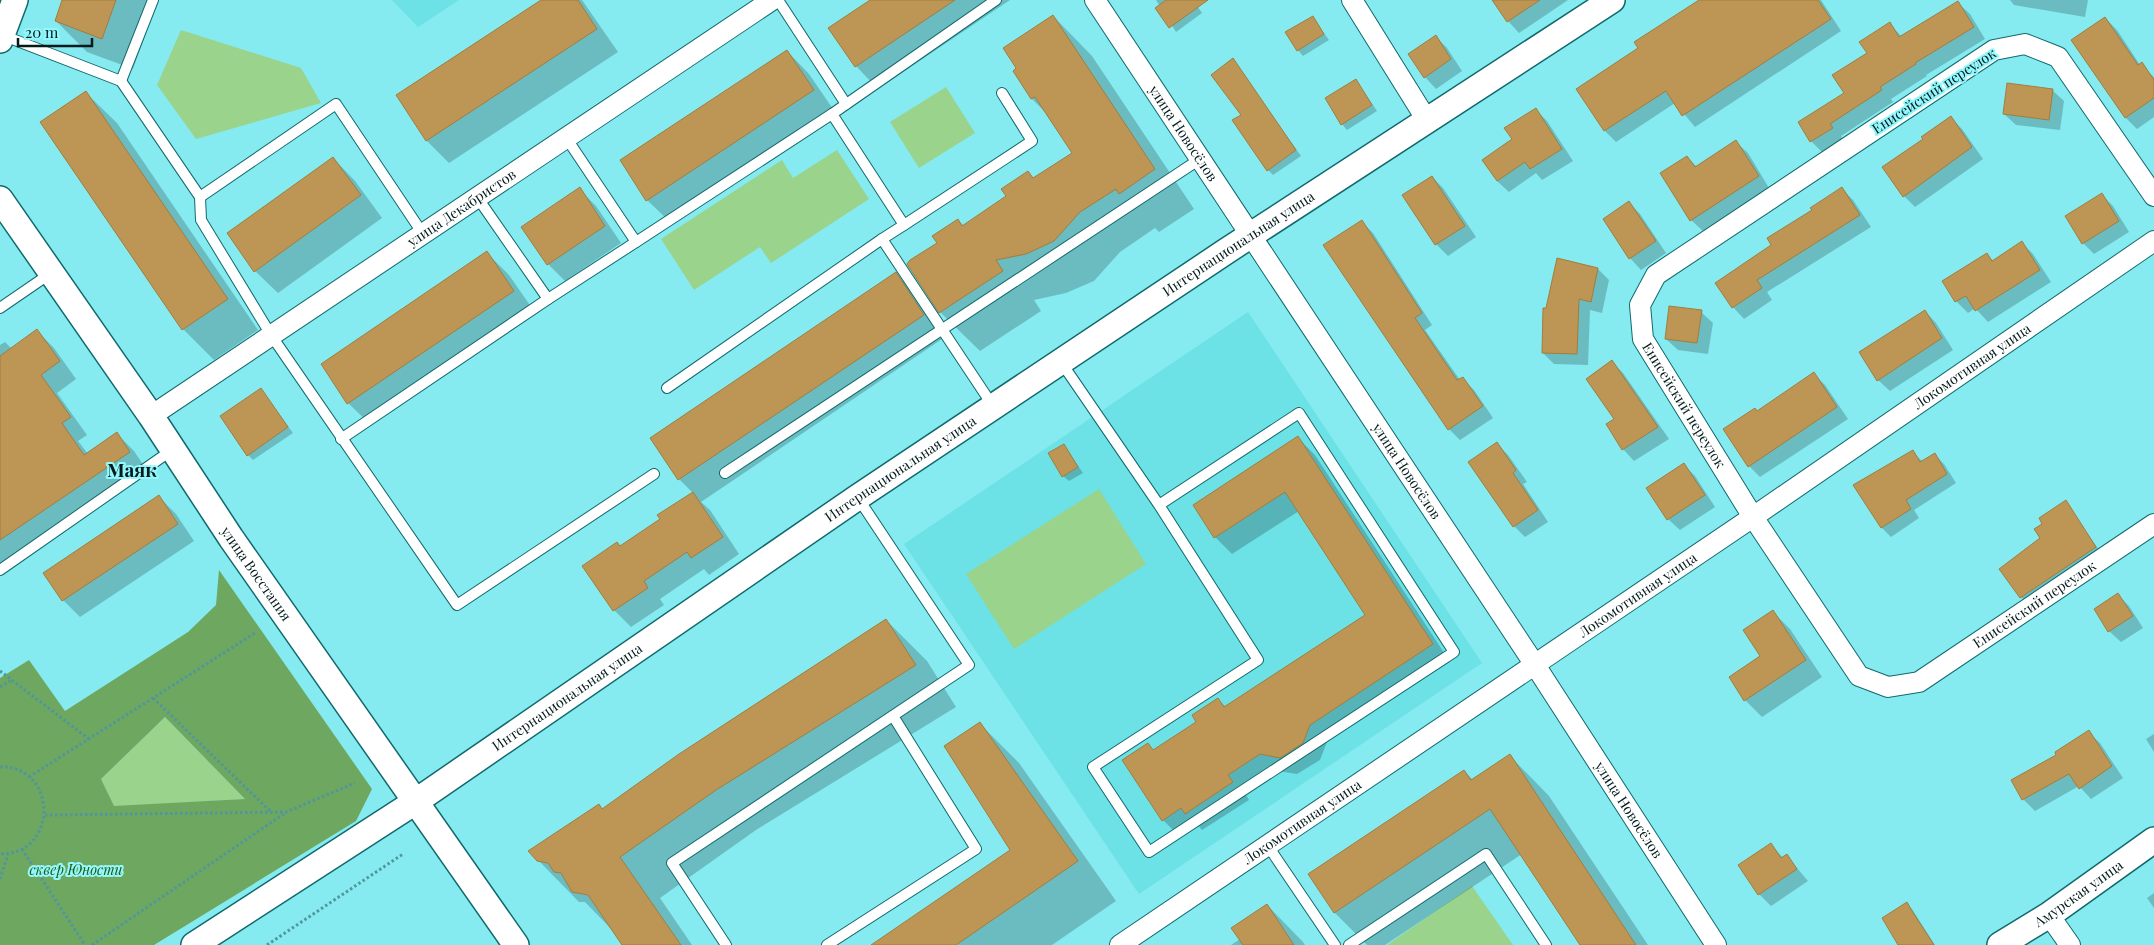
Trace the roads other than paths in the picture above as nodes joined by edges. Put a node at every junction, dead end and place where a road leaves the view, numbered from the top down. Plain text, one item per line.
1 (15, 0) edge
2 (153, 0) edge
3 (772, 0) edge
4 (778, 0) edge
5 (996, 0) edge
6 (1095, 0) edge
7 (1352, 0) edge
8 (1612, 0) edge
9 (1, 37) edge
10 (121, 81) junction
11 (1002, 94) dead end
12 (846, 104) junction
13 (832, 114) junction
14 (1428, 122) junction
15 (567, 139) junction
16 (1200, 159) junction
17 (2154, 196) edge
18 (200, 197) junction
19 (478, 197) junction
20 (0, 199) edge
21 (904, 225) junction
22 (423, 234) junction
23 (1251, 235) junction
24 (882, 239) junction
25 (2154, 241) edge
26 (636, 242) junction
27 (51, 273) junction
28 (548, 299) junction
29 (0, 308) edge
30 (942, 328) junction
31 (271, 335) junction
32 (1061, 362) junction
33 (667, 388) dead end
34 (993, 406) junction
35 (151, 416) junction
36 (341, 439) junction
37 (172, 450) junction
38 (725, 473) dead end
39 (654, 474) dead end
40 (858, 497) junction
41 (1159, 505) junction
42 (1752, 517) junction
43 (2154, 524) edge
44 (0, 570) edge
45 (1535, 665) junction
46 (893, 716) junction
47 (415, 802) junction
48 (2154, 840) edge
49 (1268, 846) junction
50 (2049, 915) junction
51 (194, 945) edge
52 (516, 945) edge
53 (726, 945) edge
54 (827, 945) edge
55 (1120, 945) edge
56 (1335, 945) edge
57 (1350, 945) edge
58 (1546, 945) edge
59 (1716, 945) edge
60 (2000, 945) edge
61 (2070, 945) edge

1 - 9 street
2 - 10 lane
3 - 15 street, улица Декабристов
4 - 12 lane
5 - 12 lane
6 - 16 street, улица Новосёлов
7 - 14 street
8 - 14 street, Интернациональная улица
9 - 10 lane
10 - 18 lane
11 - 21 lane
12 - 13 lane
13 - 21 lane
13 - 26 lane
14 - 23 street, Интернациональная улица
15 - 19 street, улица Декабристов
15 - 26 lane
16 - 23 street, улица Новосёлов
16 - 30 lane
17 - 42 street, Енисейский переулок
18 - 22 lane
18 - 31 lane
19 - 22 street, улица Декабристов
19 - 28 lane
20 - 27 street, улица Восстания
21 - 24 lane
22 - 31 street, улица Декабристов
23 - 32 street, Интернациональная улица
23 - 45 street, улица Новосёлов
24 - 30 lane
24 - 33 lane
25 - 42 street, Локомотивная улица
26 - 28 lane
27 - 29 lane
27 - 35 street, улица Восстания
28 - 36 lane
30 - 34 lane
30 - 38 lane
31 - 35 street, улица Декабристов
31 - 36 lane
32 - 34 street, Интернациональная улица
32 - 41 lane
34 - 40 street, Интернациональная улица
35 - 37 street, улица Восстания
36 - 39 lane
37 - 44 lane
37 - 47 street, улица Восстания
40 - 46 lane
40 - 47 street, Интернациональная улица
41 - 41 lane
42 - 43 street, Енисейский переулок
42 - 45 street, Локомотивная улица
45 - 49 street, Локомотивная улица
45 - 59 street, улица Новосёлов
46 - 53 lane
46 - 54 lane
47 - 51 street, Интернациональная улица
47 - 52 street, улица Восстания
48 - 50 street, Амурская улица
49 - 55 street, Локомотивная улица
49 - 56 lane
50 - 60 street, Амурская улица
50 - 61 street
57 - 58 lane

